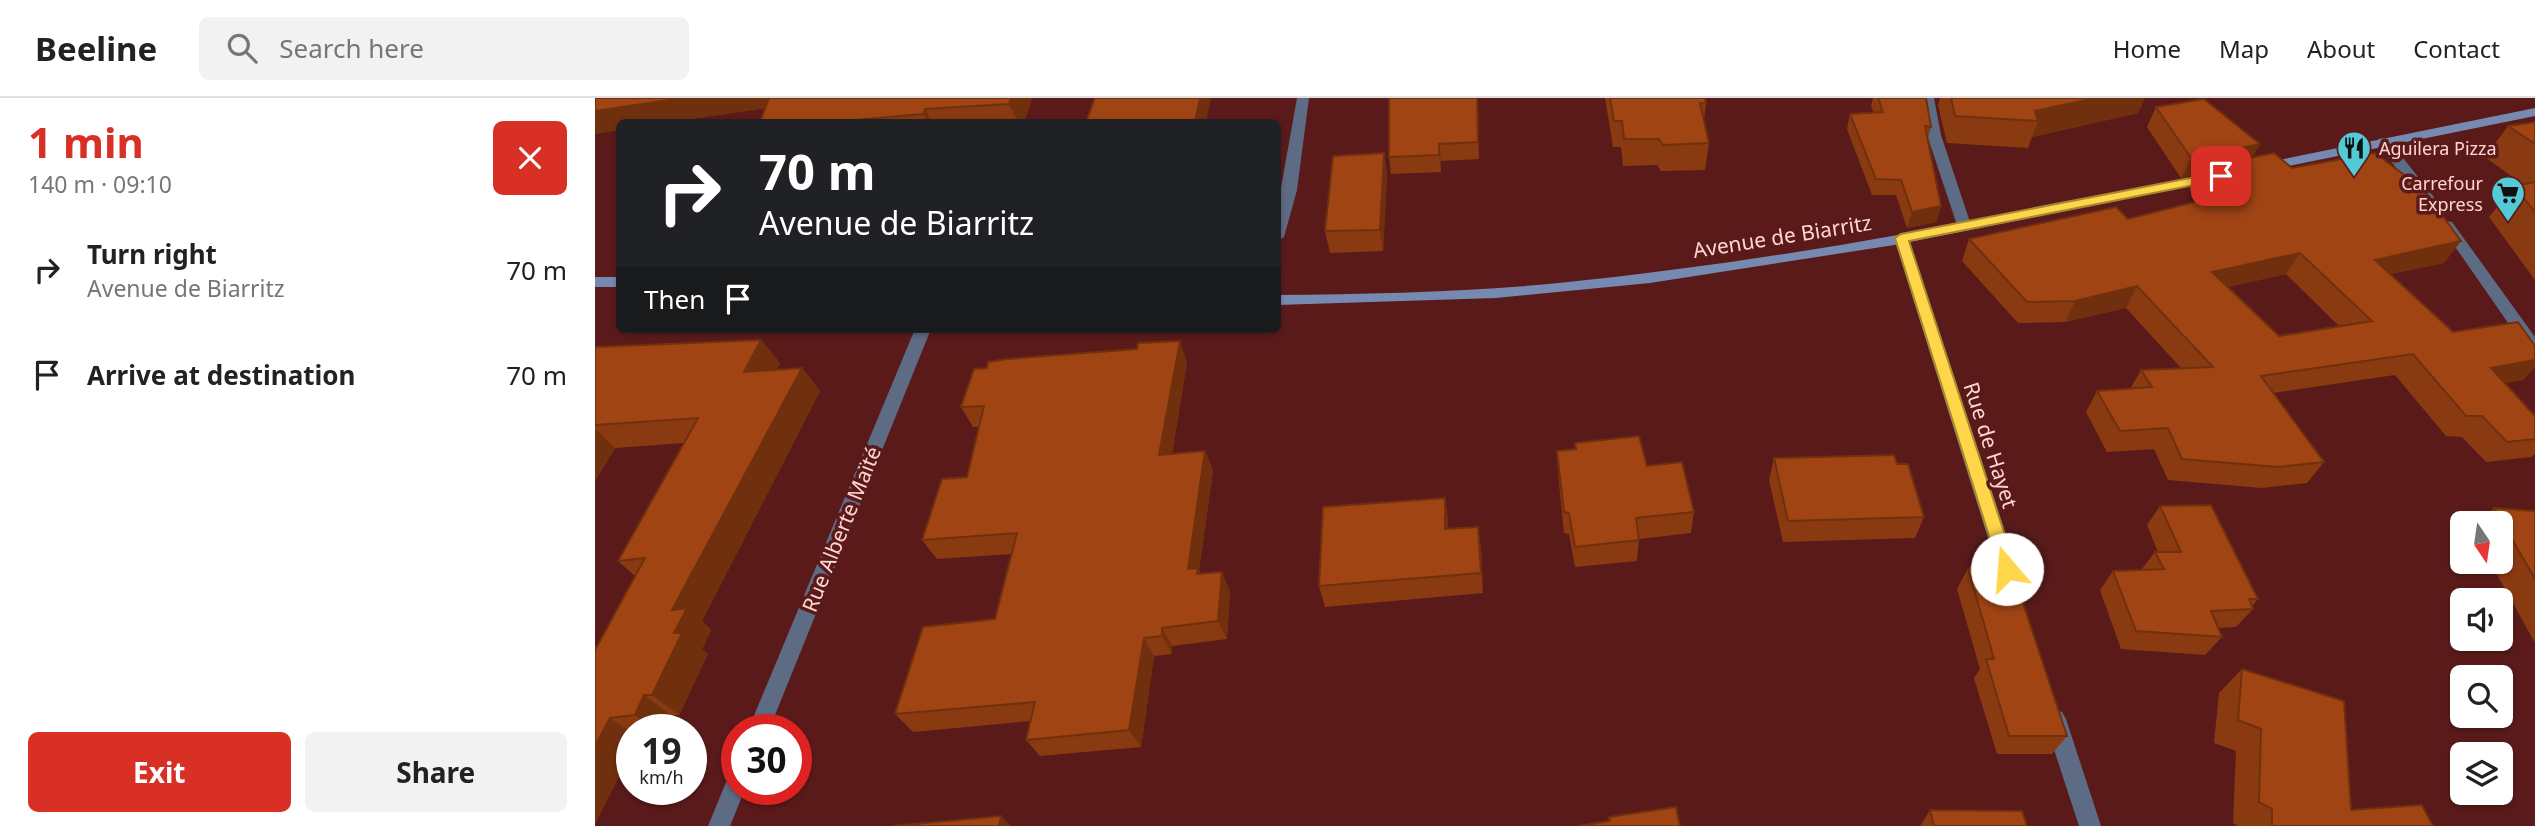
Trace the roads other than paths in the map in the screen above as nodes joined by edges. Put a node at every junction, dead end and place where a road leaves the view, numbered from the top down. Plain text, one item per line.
1 (1303, 98) edge
2 (1928, 98) edge
3 (2535, 112) edge
4 (2383, 142) junction
5 (1281, 223) edge
6 (1964, 225) junction
7 (1901, 238) junction
8 (595, 282) edge
9 (616, 282) edge
10 (1281, 300) edge
11 (921, 333) edge
12 (2535, 349) edge
13 (2018, 603) edge
14 (2047, 695) edge
15 (765, 714) edge
16 (728, 805) edge
17 (719, 826) edge
18 (2090, 826) edge

1 - 5 street
2 - 6 street
3 - 4 main road, Avenue de Biarritz
4 - 6 main road, Avenue de Biarritz
4 - 12 street
6 - 7 main road, Avenue de Biarritz
7 - 10 main road, Avenue de Biarritz
7 - 13 street, Rue de Hayet
8 - 9 main road
11 - 15 street, Rue Alberte Maïté
14 - 18 street
16 - 17 street

